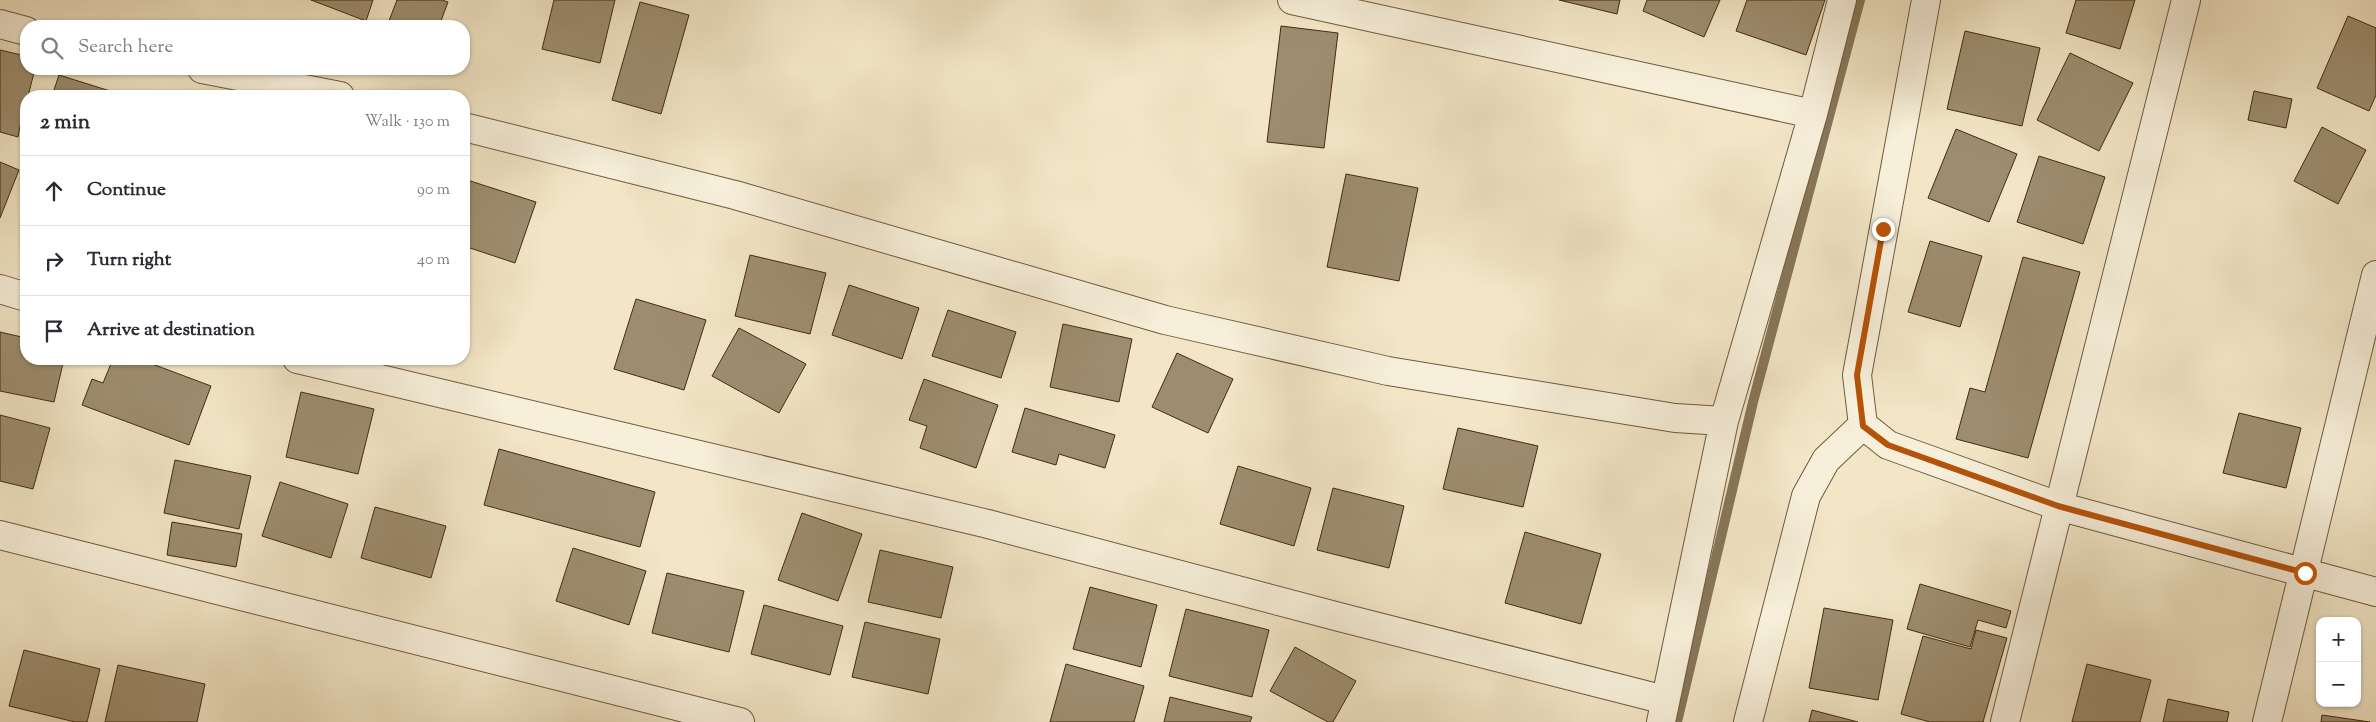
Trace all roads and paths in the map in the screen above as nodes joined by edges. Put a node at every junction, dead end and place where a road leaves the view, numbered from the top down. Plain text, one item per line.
1 (1292, 0) edge
2 (1842, 0) edge
3 (1926, 0) edge
4 (2186, 0) edge
5 (0, 24) edge
6 (20, 29) edge
7 (233, 75) edge
8 (309, 90) edge
9 (1812, 114) junction
10 (470, 129) edge
11 (2376, 275) edge
12 (0, 289) edge
13 (20, 295) edge
14 (322, 365) edge
15 (1724, 421) junction
16 (1863, 426) junction
17 (2058, 506) junction
18 (0, 536) edge
19 (2305, 573) junction
20 (2376, 592) edge
21 (1663, 711) edge
22 (740, 722) edge
23 (1748, 722) edge
24 (2005, 722) edge
25 (2267, 722) edge

1 - 9 street
2 - 9 street
3 - 16 street
4 - 17 street
5 - 6 street
7 - 8 street
9 - 15 street
10 - 15 street
11 - 19 street
12 - 13 street
14 - 21 street
15 - 21 street
16 - 17 street
16 - 23 street
17 - 19 street
17 - 24 street
18 - 22 street
19 - 20 street
19 - 25 street

